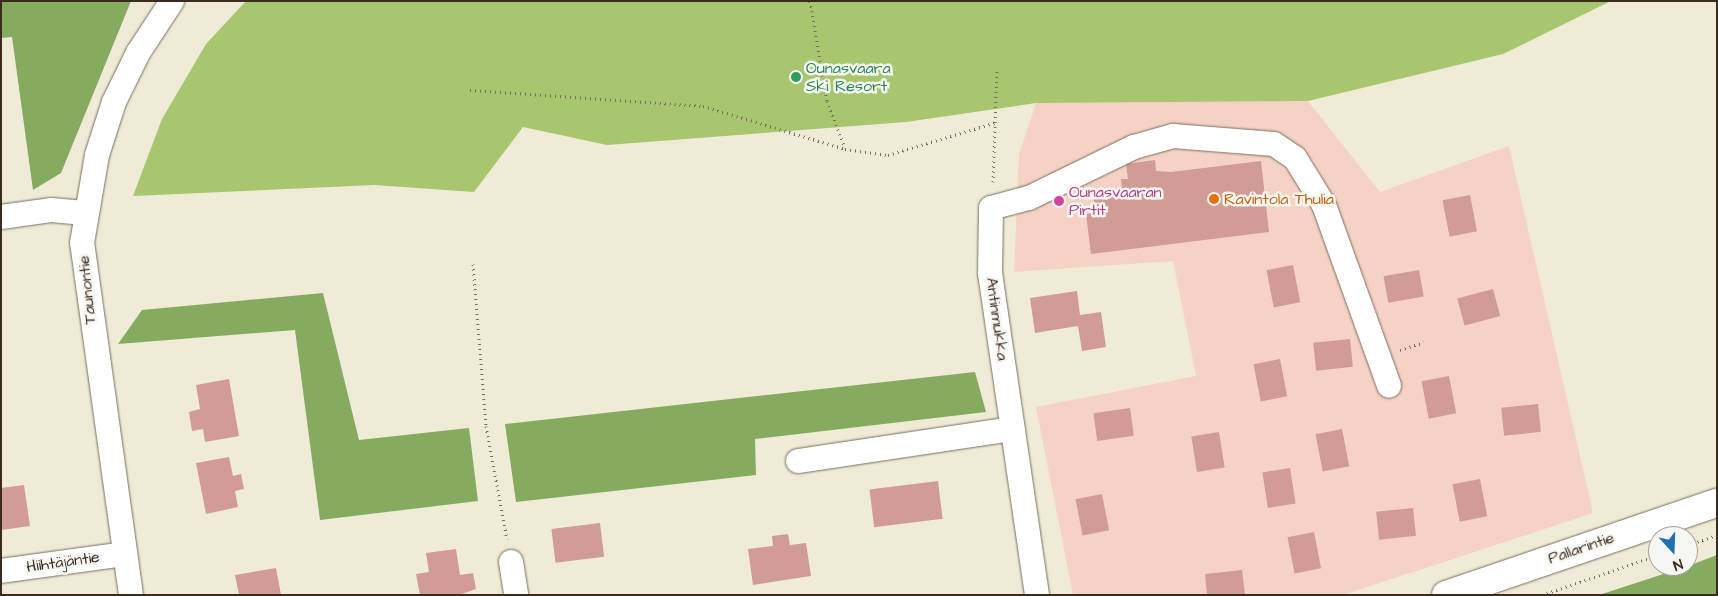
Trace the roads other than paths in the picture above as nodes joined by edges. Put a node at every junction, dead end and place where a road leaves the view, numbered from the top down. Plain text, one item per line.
1 (172, 1) edge
2 (85, 212) junction
3 (1, 217) edge
4 (1389, 386) dead end
5 (1013, 429) junction
6 (798, 461) dead end
7 (1717, 502) edge
8 (125, 554) junction
9 (511, 562) road end
10 (1, 571) edge
11 (131, 595) edge
12 (516, 595) edge
13 (1037, 595) edge
14 (1446, 595) edge

1 - 2 street, Taunontie
2 - 3 street
2 - 8 street, Taunontie
4 - 5 street, Antinmukka
5 - 6 street
5 - 13 street, Antinmukka
7 - 14 street, Pallarintie
8 - 10 street, Hiihtäjäntie
8 - 11 street, Taunontie
9 - 12 street

